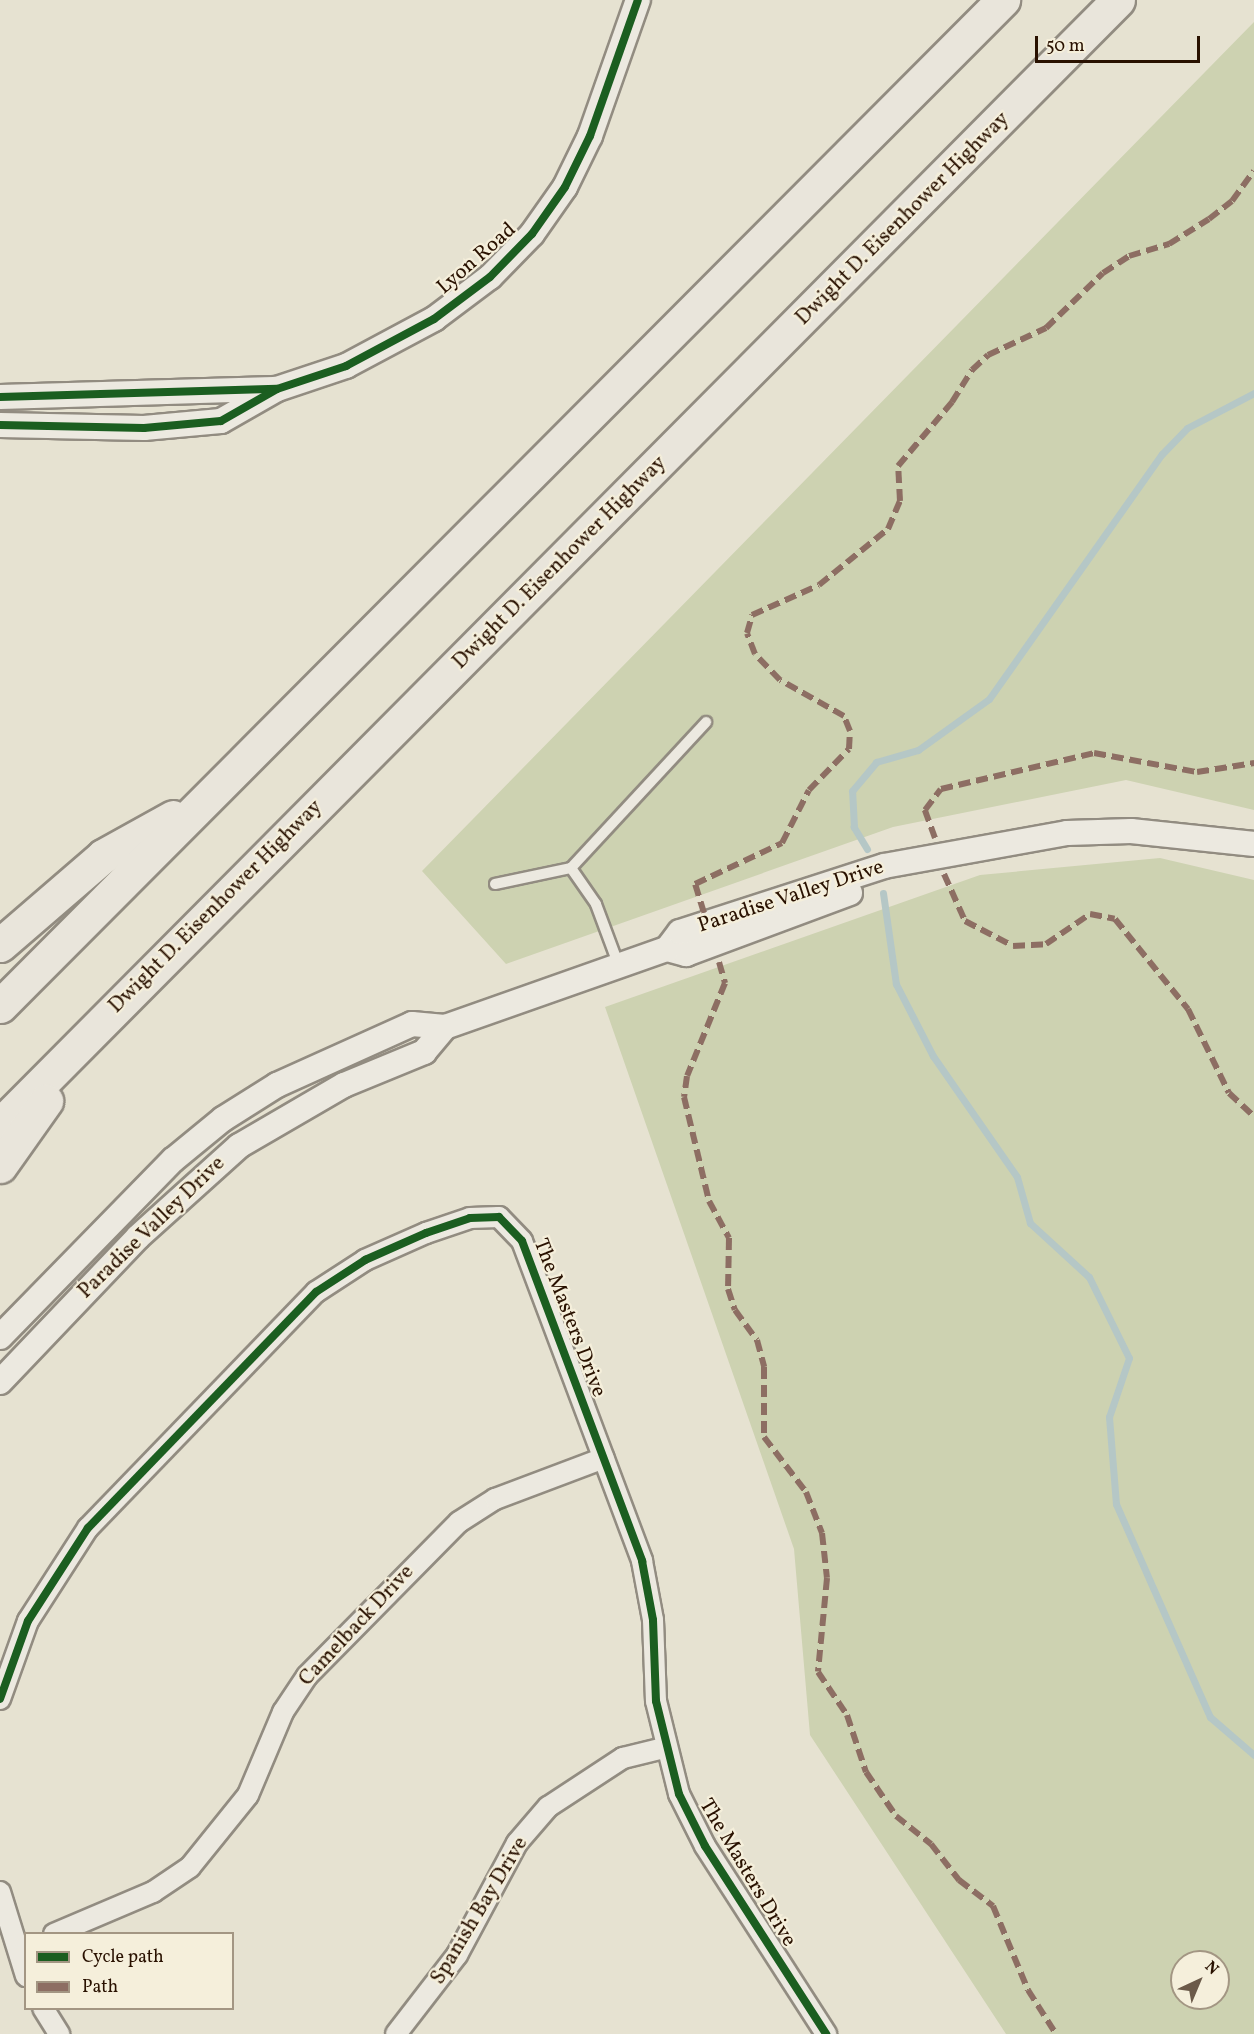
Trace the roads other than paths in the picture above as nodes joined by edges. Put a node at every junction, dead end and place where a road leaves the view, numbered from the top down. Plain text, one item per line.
1 (638, 0) edge
2 (1003, 0) edge
3 (1118, 0) edge
4 (277, 389) junction
5 (0, 397) edge
6 (0, 425) edge
7 (706, 722) dead end
8 (206, 798) junction
9 (1254, 844) edge
10 (571, 868) junction
11 (495, 884) dead end
12 (0, 945) edge
13 (619, 966) junction
14 (0, 1006) edge
15 (105, 1018) junction
16 (445, 1027) junction
17 (0, 1125) edge
18 (0, 1166) edge
19 (0, 1337) edge
20 (0, 1382) edge
21 (604, 1458) junction
22 (0, 1699) edge
23 (664, 1748) junction
24 (0, 1892) edge
25 (59, 1932) edge
26 (10, 1949) edge
27 (24, 1973) edge
28 (44, 2010) edge
29 (58, 2034) edge
30 (396, 2034) edge
31 (826, 2034) edge

1 - 4 street, Lyon Road
2 - 8 highway
3 - 15 highway, Dwight D. Eisenhower Highway
4 - 5 street, Lyon Road
4 - 6 street, Lyon Road
7 - 10 lane
8 - 12 highway
8 - 14 highway
9 - 13 street, Paradise Valley Drive
10 - 11 lane
10 - 13 lane
13 - 16 street, Paradise Valley Drive
15 - 17 highway, Dwight D. Eisenhower Highway
15 - 18 highway
16 - 19 street, Paradise Valley Drive
16 - 20 street, Paradise Valley Drive
21 - 22 street, The Masters Drive
21 - 23 street, The Masters Drive
21 - 25 street, Camelback Drive
23 - 30 street, Spanish Bay Drive
23 - 31 street, The Masters Drive
24 - 26 street
26 - 27 street
28 - 29 street

